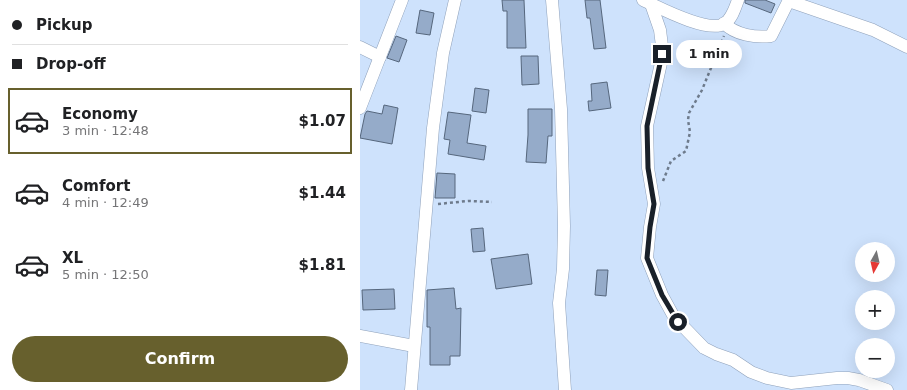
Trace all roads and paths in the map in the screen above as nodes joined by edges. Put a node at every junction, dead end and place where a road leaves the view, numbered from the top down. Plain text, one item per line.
1 (402, 0) edge
2 (455, 0) edge
3 (552, 0) edge
4 (738, 0) edge
5 (789, 0) edge
6 (647, 2) edge
7 (726, 25) junction
8 (360, 47) edge
9 (907, 47) edge
10 (380, 57) junction
11 (360, 108) edge
12 (661, 186) dead end
13 (492, 202) dead end
14 (426, 206) junction
15 (360, 336) edge
16 (414, 346) junction
17 (411, 390) edge
18 (565, 390) edge
19 (887, 390) edge

1 - 10 street
2 - 14 street
3 - 18 street
4 - 7 street
5 - 7 street
5 - 9 street
6 - 7 street
6 - 19 street
7 - 12 path
8 - 10 street
10 - 11 street
13 - 14 path
14 - 16 street
15 - 16 street
16 - 17 street

